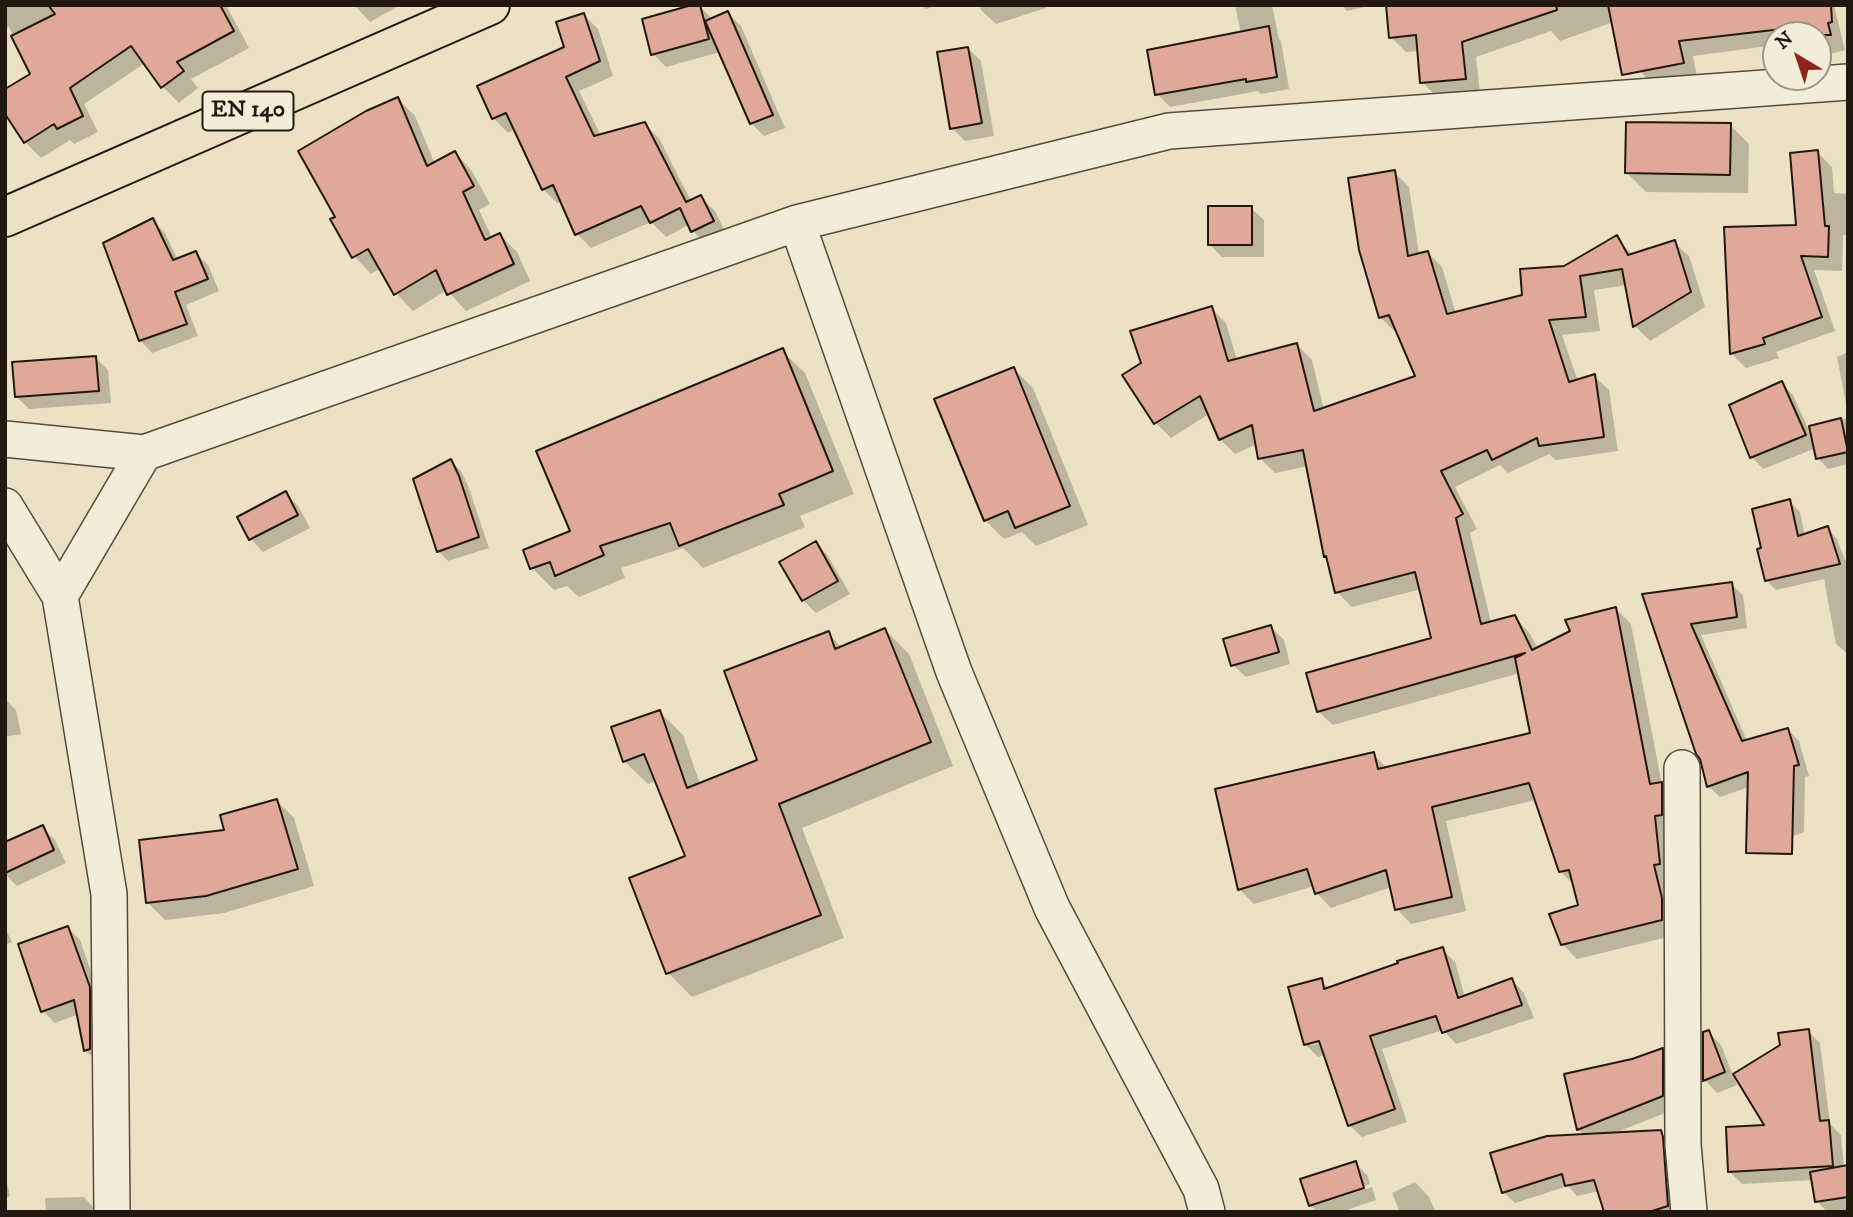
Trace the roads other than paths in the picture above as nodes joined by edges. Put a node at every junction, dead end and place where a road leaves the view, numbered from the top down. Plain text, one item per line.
1 (490, 5) edge
2 (442, 15) edge
3 (1848, 82) edge
4 (5, 216) edge
5 (797, 223) junction
6 (5, 439) edge
7 (145, 453) junction
8 (5, 506) edge
9 (60, 596) junction
10 (1682, 768) dead end
11 (112, 1212) edge
12 (1208, 1212) edge
13 (1689, 1212) edge

1 - 2 main road, EN 140
2 - 4 main road, EN 140
3 - 5 street
5 - 7 street
5 - 12 street
6 - 7 street
7 - 9 street
8 - 9 street
9 - 11 street
10 - 13 street

